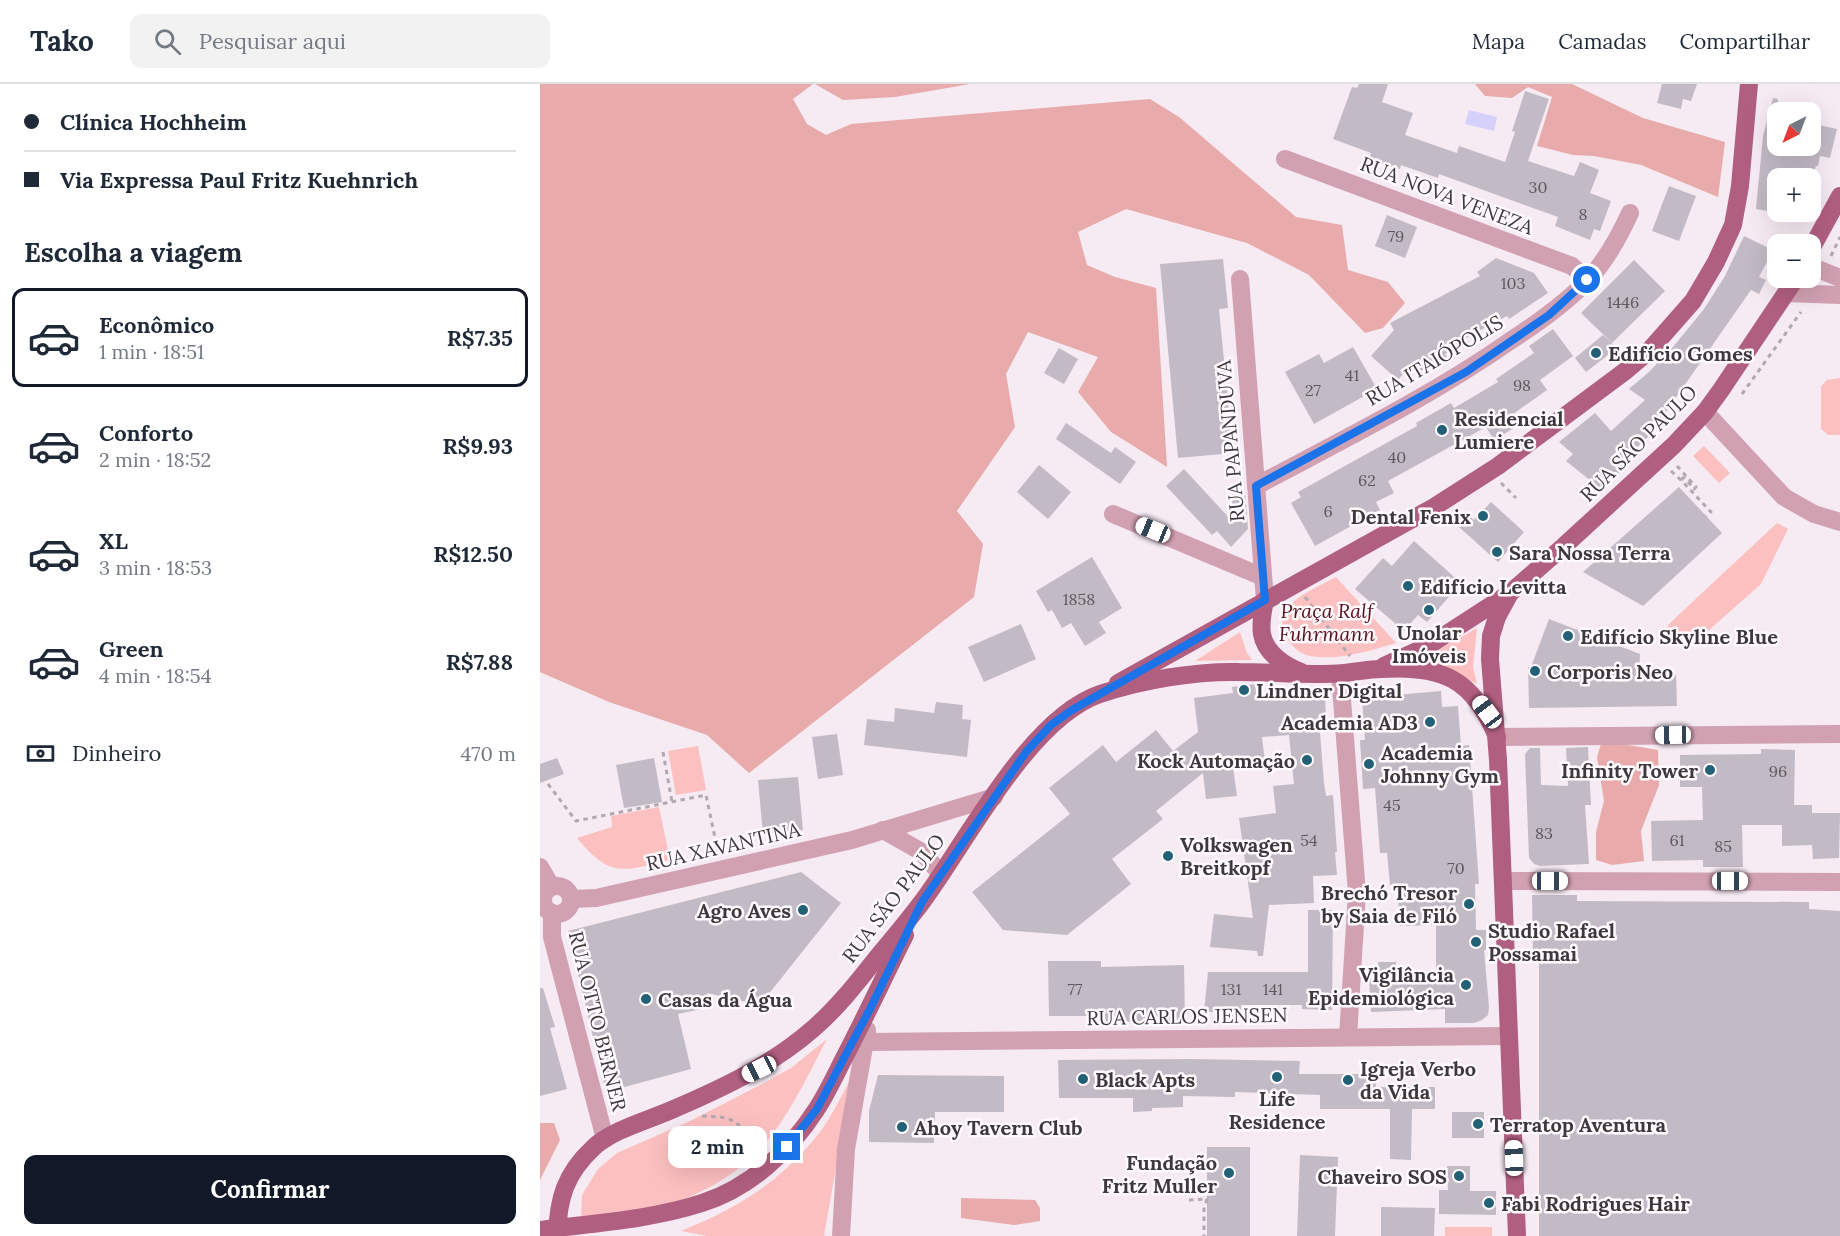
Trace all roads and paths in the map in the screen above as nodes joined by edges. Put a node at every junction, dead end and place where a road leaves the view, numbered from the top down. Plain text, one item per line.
1 (1749, 84) edge
2 (1285, 159) dead end
3 (1840, 196) edge
4 (1630, 213) dead end
5 (1819, 234) edge
6 (1821, 270) edge
7 (1840, 278) edge
8 (1240, 279) dead end
9 (1587, 280) junction
10 (1789, 288) edge
11 (1806, 288) edge
12 (1840, 295) edge
13 (1705, 411) junction
14 (1676, 465) dead end
15 (1671, 470) dead end
16 (1680, 480) junction
17 (1503, 485) dead end
18 (1256, 486) junction
19 (1516, 498) dead end
20 (1113, 514) dead end
21 (1706, 516) dead end
22 (1840, 522) edge
23 (1263, 577) junction
24 (1294, 583) junction
25 (1510, 593) junction
26 (1265, 600) junction
27 (1370, 670) junction
28 (1340, 674) junction
29 (1310, 675) junction
30 (1098, 695) junction
31 (1840, 734) edge
32 (1497, 736) junction
33 (663, 752) dead end
34 (548, 784) dead end
35 (994, 796) junction
36 (672, 802) junction
37 (883, 830) junction
38 (540, 867) edge
39 (721, 869) junction
40 (941, 874) junction
41 (1503, 881) junction
42 (1840, 882) edge
43 (551, 886) junction
44 (571, 899) junction
45 (922, 902) junction
46 (552, 913) junction
47 (871, 1007) junction
48 (1509, 1036) junction
49 (1348, 1037) junction
50 (865, 1042) junction
51 (678, 1108) junction
52 (605, 1139) junction
53 (732, 1172) dead end
54 (1189, 1200) dead end
55 (540, 1230) edge
56 (557, 1236) edge
57 (841, 1236) edge
58 (1204, 1236) edge
59 (1517, 1236) edge

1 - 24 main road
2 - 9 street, RUA NOVA VENEZA
3 - 5 main road
4 - 9 street, RUA ITAIÓPOLIS
6 - 7 street
8 - 18 street, RUA PAPANDUVA
9 - 18 street, RUA ITAIÓPOLIS
10 - 13 main road, RUA SÃO PAULO
11 - 12 street
13 - 22 street
13 - 25 main road, RUA SÃO PAULO
14 - 16 path
15 - 16 path
16 - 21 path
17 - 19 path
18 - 23 street, RUA PAPANDUVA
20 - 23 street
23 - 26 street, RUA PAPANDUVA
24 - 26 main road
24 - 27 path
25 - 27 main road, RUA SÃO PAULO
25 - 32 main road, RUA SÃO PAULO
26 - 29 main road, RUA SÃO PAULO
26 - 30 main road
27 - 28 main road, RUA SÃO PAULO
27 - 32 main road, RUA SÃO PAULO
28 - 29 main road, RUA SÃO PAULO
28 - 49 street
29 - 30 main road, RUA SÃO PAULO
30 - 35 main road, RUA SÃO PAULO
31 - 32 street
32 - 41 main road
33 - 36 path
34 - 36 path
35 - 37 street, RUA XAVANTINA
35 - 40 main road, RUA SÃO PAULO
36 - 39 path
37 - 39 street, RUA XAVANTINA
37 - 40 street
38 - 43 street
39 - 44 street, RUA XAVANTINA
40 - 45 main road, RUA SÃO PAULO
41 - 42 street
41 - 48 main road
43 - 44 street
43 - 46 street
44 - 46 street
45 - 47 main road
45 - 51 main road, RUA SÃO PAULO
46 - 52 street, RUA OTTO BERNER
47 - 50 street
47 - 55 main road
48 - 49 street, RUA CARLOS JENSEN
48 - 59 main road
49 - 50 street, RUA CARLOS JENSEN
50 - 57 street
51 - 52 main road, RUA SÃO PAULO
51 - 53 path
52 - 56 main road, RUA SÃO PAULO
54 - 58 path

